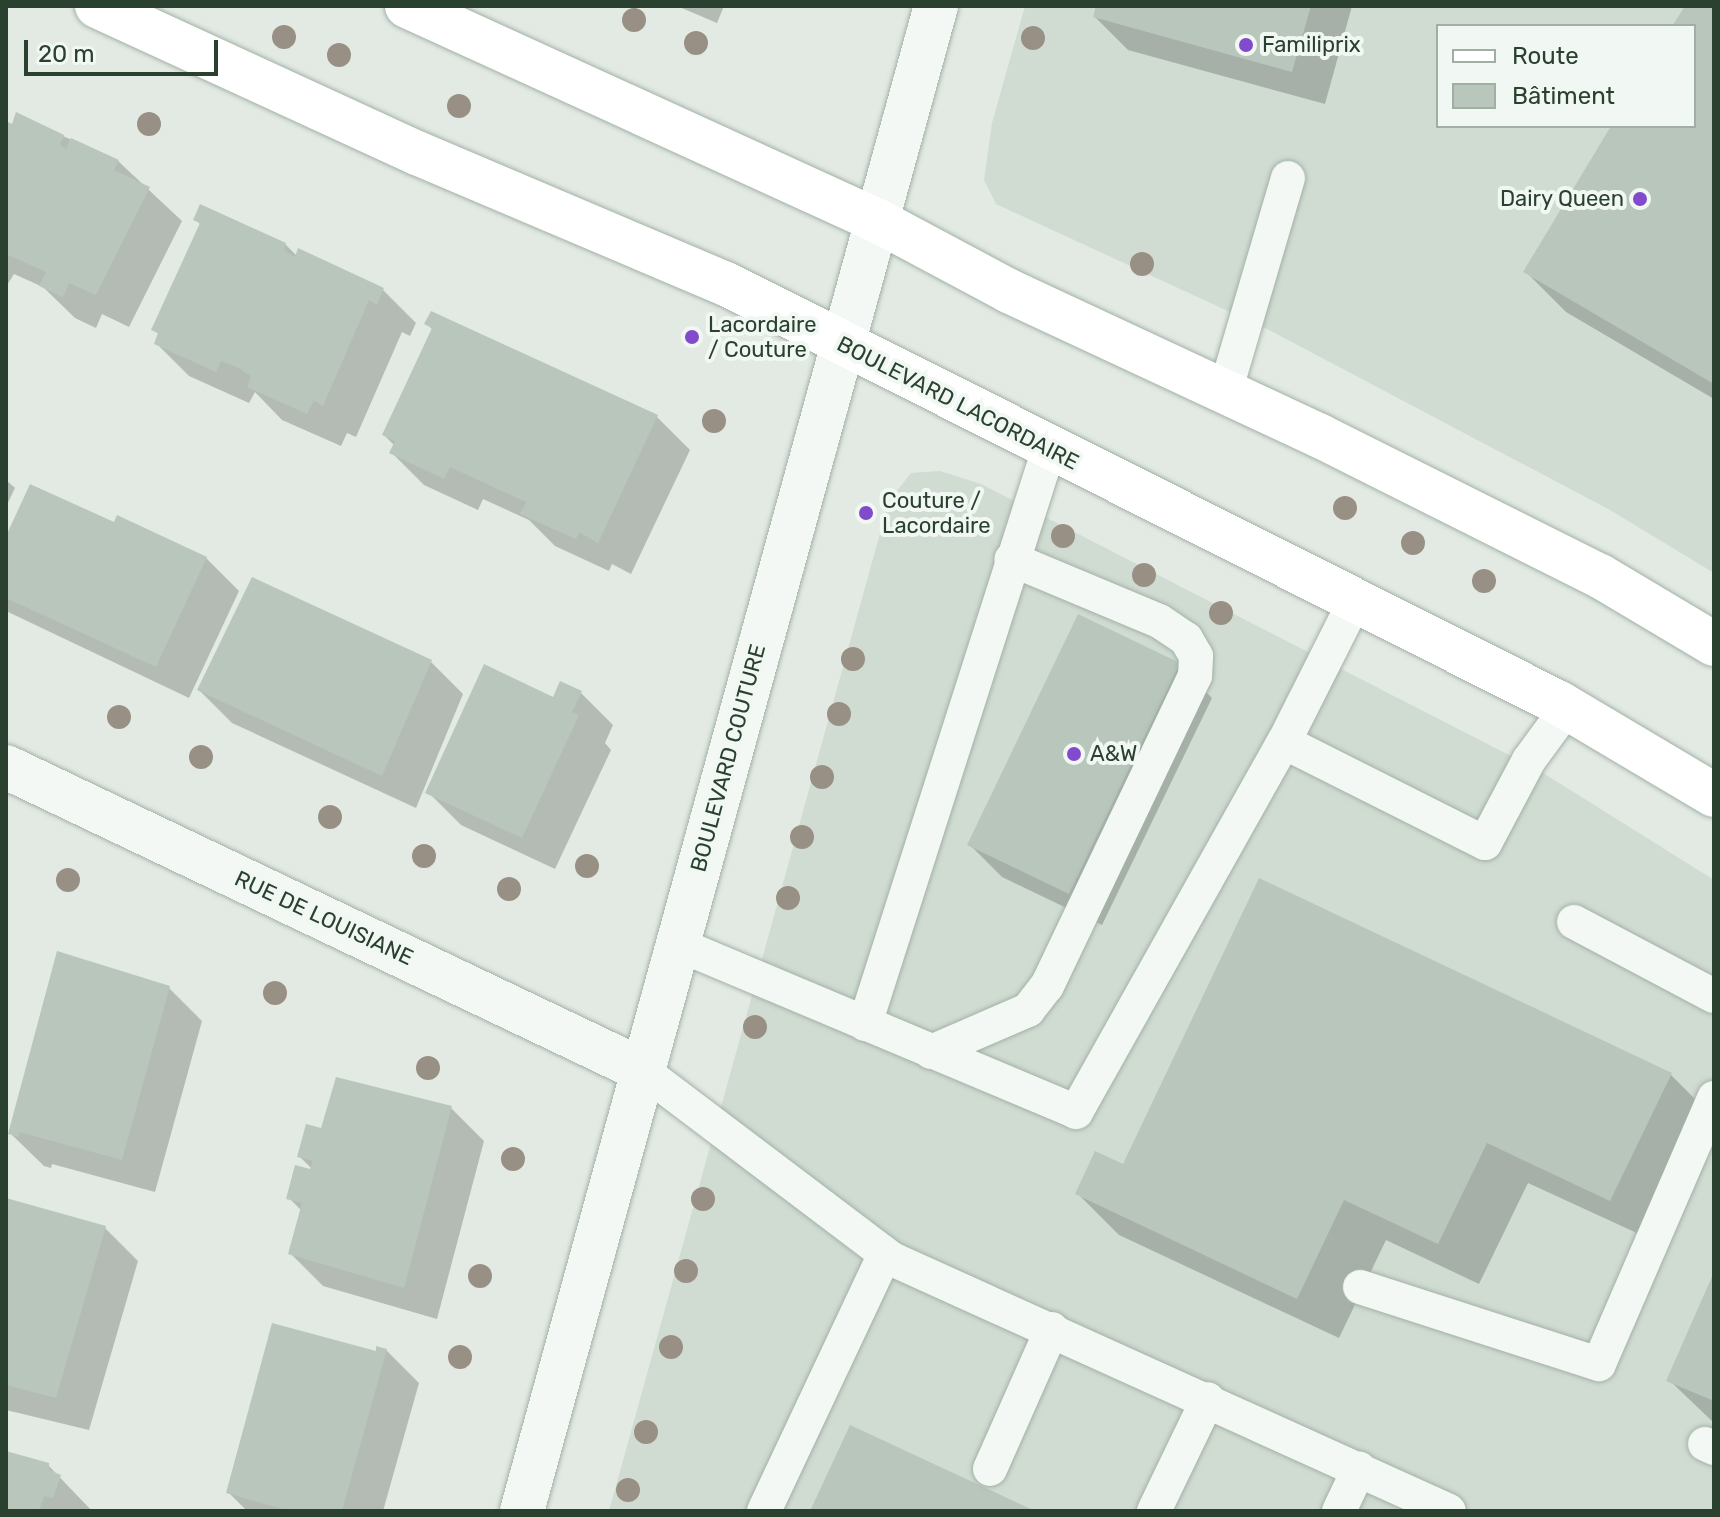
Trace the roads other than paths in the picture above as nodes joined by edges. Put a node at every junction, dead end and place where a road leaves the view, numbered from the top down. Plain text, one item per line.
1 (97, 6) edge
2 (407, 6) edge
3 (936, 6) edge
4 (1288, 178) dead end
5 (878, 221) junction
6 (841, 346) junction
7 (1225, 392) junction
8 (1049, 449) junction
9 (1011, 559) junction
10 (1355, 601) junction
11 (1714, 644) edge
12 (1568, 707) junction
13 (1284, 742) junction
14 (6, 767) edge
15 (1714, 795) edge
16 (1574, 922) dead end
17 (677, 944) junction
18 (1714, 996) edge
19 (865, 1024) junction
20 (931, 1052) junction
21 (642, 1070) junction
22 (1714, 1098) edge
23 (885, 1254) junction
24 (1360, 1287) dead end
25 (1052, 1329) junction
26 (1208, 1399) junction
27 (990, 1469) dead end
28 (1359, 1469) junction
29 (522, 1511) edge
30 (764, 1511) edge
31 (1154, 1511) edge
32 (1339, 1511) edge
33 (1449, 1511) edge

1 - 6 main road, BOULEVARD LACORDAIRE
2 - 5 main road
3 - 5 street, BOULEVARD COUTURE
4 - 7 lane
5 - 6 street, BOULEVARD COUTURE
5 - 7 main road
6 - 8 main road, BOULEVARD LACORDAIRE
6 - 17 street, BOULEVARD COUTURE
7 - 11 main road
8 - 9 lane
8 - 10 main road, BOULEVARD LACORDAIRE
9 - 19 lane
9 - 20 lane
10 - 12 main road, BOULEVARD LACORDAIRE
10 - 13 lane
12 - 13 lane
12 - 15 main road, BOULEVARD LACORDAIRE
13 - 20 lane
14 - 21 street, RUE DE LOUISIANE
16 - 18 lane
17 - 19 lane
17 - 21 street, BOULEVARD COUTURE
19 - 20 lane
21 - 23 lane
21 - 29 street, BOULEVARD COUTURE
22 - 24 lane
23 - 25 lane
23 - 30 lane
25 - 26 lane
25 - 27 lane
26 - 28 lane
26 - 31 lane
28 - 32 lane
28 - 33 lane

